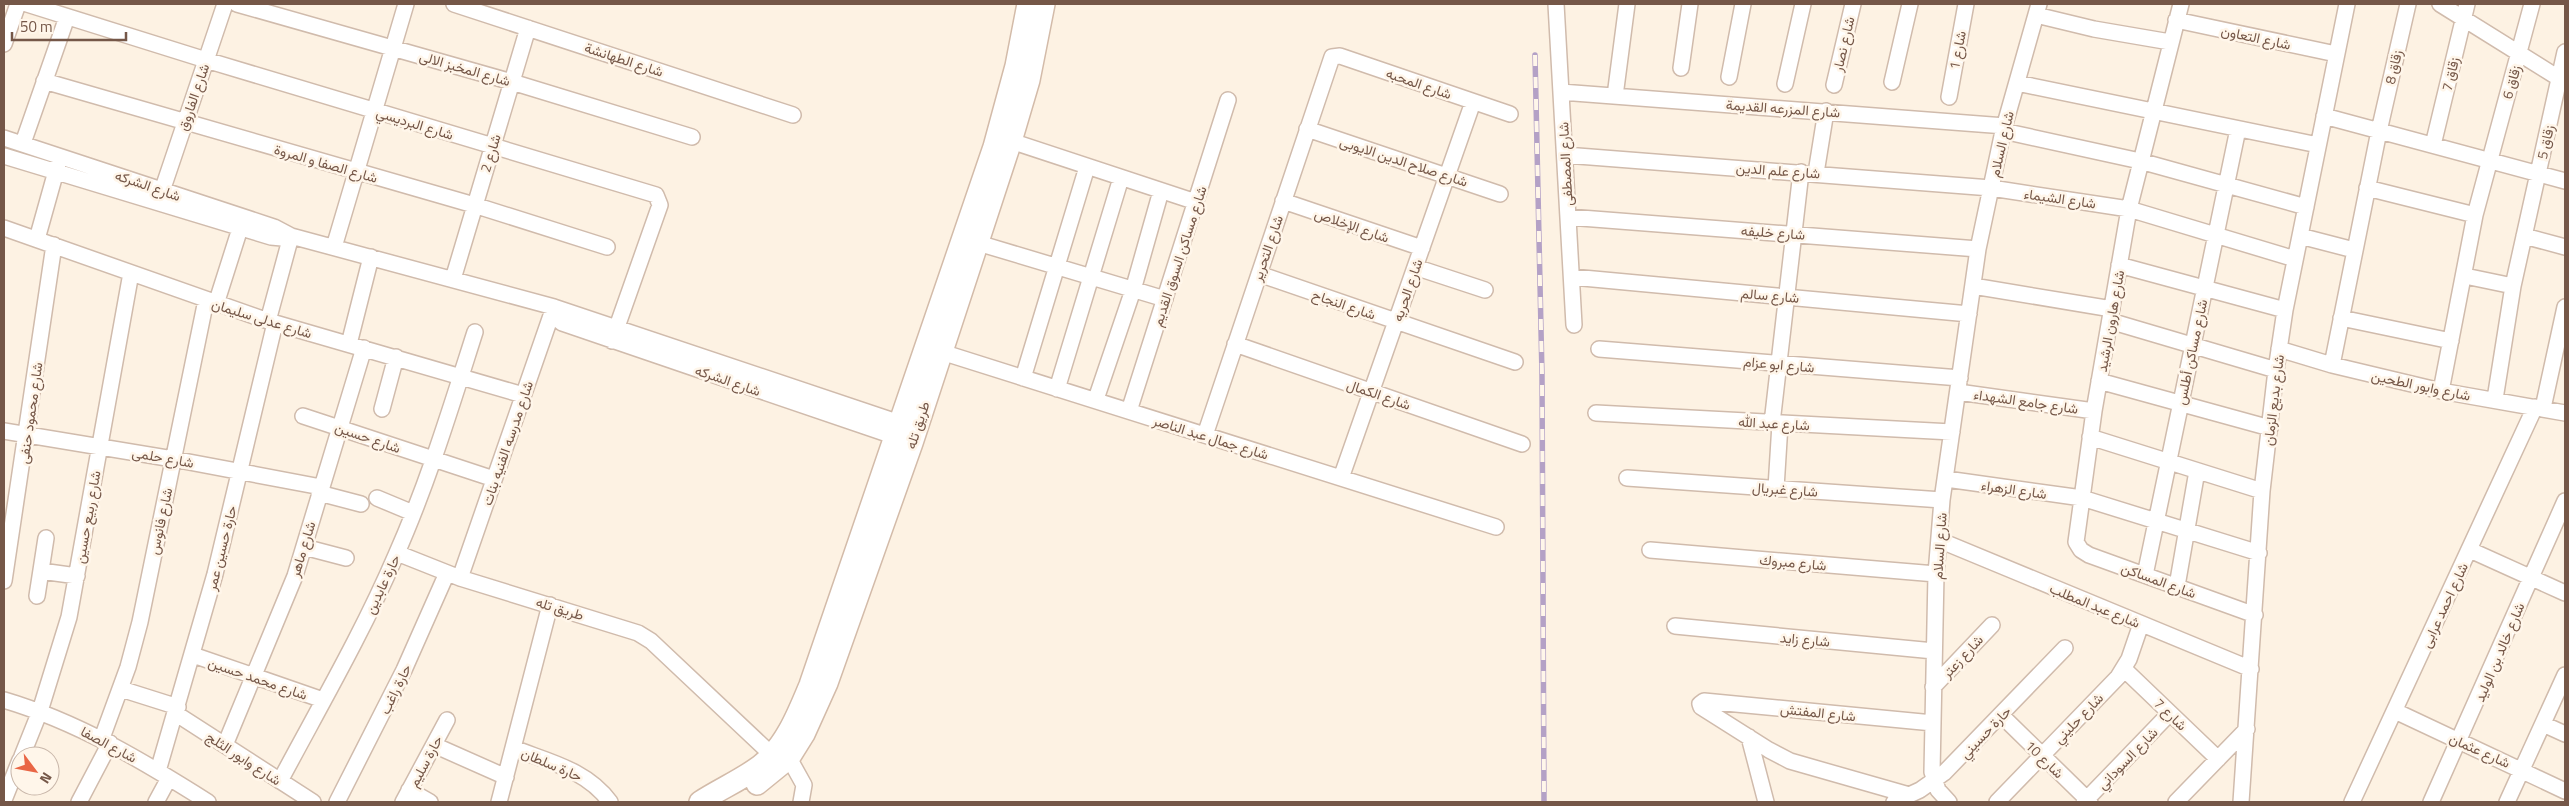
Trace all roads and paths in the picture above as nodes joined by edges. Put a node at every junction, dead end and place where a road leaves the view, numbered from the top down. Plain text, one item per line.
1 (18, 4) edge
2 (27, 4) edge
3 (225, 4) edge
4 (237, 4) edge
5 (406, 4) edge
6 (454, 4) edge
7 (1028, 4) edge
8 (1044, 4) edge
9 (1556, 4) edge
10 (1627, 4) edge
11 (1690, 4) edge
12 (1744, 4) edge
13 (1803, 4) edge
14 (1853, 4) edge
15 (1910, 4) edge
16 (1966, 4) edge
17 (2181, 4) edge
18 (2347, 4) edge
19 (2408, 4) edge
20 (2440, 4) edge
21 (2532, 4) edge
22 (2038, 9) edge
23 (2465, 11) edge
24 (67, 17) junction
25 (2176, 20) junction
26 (528, 28) junction
27 (2170, 42) junction
28 (4, 44) edge
29 (392, 47) junction
30 (2565, 52) edge
31 (2519, 53) junction
32 (2336, 54) junction
33 (206, 60) junction
34 (1330, 61) joint
35 (1681, 68) dead end
36 (1729, 77) dead end
37 (44, 81) junction
38 (2562, 81) edge
39 (512, 82) junction
40 (1892, 82) dead end
41 (2017, 83) junction
42 (1785, 84) dead end
43 (1834, 85) dead end
44 (1561, 92) junction
45 (1615, 96) junction
46 (1948, 97) dead end
47 (1228, 100) dead end
48 (1473, 102) junction
49 (373, 110) junction
50 (1826, 111) junction
51 (2152, 111) junction
52 (1510, 114) dead end
53 (794, 115) dead end
54 (2324, 116) junction
55 (185, 122) junction
56 (2004, 128) junction
57 (1307, 129) junction
58 (2238, 129) junction
59 (2379, 131) junction
60 (692, 137) dead end
61 (4, 138) edge
62 (1011, 142) junction
63 (23, 143) junction
64 (2318, 145) junction
65 (2433, 145) junction
66 (492, 146) junction
67 (60, 155) junction
68 (1564, 155) junction
69 (4, 156) edge
70 (2489, 160) junction
71 (2140, 161) junction
72 (1087, 167) junction
73 (356, 171) junction
74 (56, 172) junction
75 (1808, 172) junction
76 (2537, 173) junction
77 (1447, 176) junction
78 (1121, 178) junction
79 (2565, 181) edge
80 (2226, 184) junction
81 (1991, 188) junction
82 (2367, 188) junction
83 (162, 191) junction
84 (1162, 191) junction
85 (1500, 194) dead end
86 (1283, 201) junction
87 (1196, 202) junction
88 (474, 205) junction
89 (2306, 206) junction
90 (2129, 208) junction
91 (2475, 215) junction
92 (1568, 217) junction
93 (242, 223) junction
94 (4, 228) edge
95 (1794, 234) junction
96 (2216, 235) junction
97 (290, 236) junction
98 (2300, 236) junction
99 (2524, 236) junction
100 (37, 240) junction
101 (978, 243) junction
102 (54, 245) junction
103 (334, 247) junction
104 (607, 247) dead end
105 (2565, 247) edge
106 (1422, 248) junction
107 (1978, 249) junction
108 (2354, 250) junction
109 (371, 257) junction
110 (2295, 259) junction
111 (2120, 264) junction
112 (1057, 267) junction
113 (1415, 268) junction
114 (131, 273) junction
115 (1259, 274) junction
116 (2465, 276) junction
117 (1091, 277) junction
118 (1572, 278) junction
119 (453, 279) junction
120 (1973, 286) junction
121 (2513, 286) junction
122 (2205, 288) junction
123 (1133, 290) junction
124 (1485, 290) dead end
125 (1787, 297) junction
126 (1165, 299) junction
127 (211, 302) junction
128 (554, 307) junction
129 (2565, 307) edge
130 (2285, 310) junction
131 (1969, 314) junction
132 (2111, 315) junction
133 (2342, 318) junction
134 (271, 322) junction
135 (1396, 322) junction
136 (1574, 325) dead end
137 (475, 332) dead end
138 (615, 334) junction
139 (2451, 340) junction
140 (1235, 344) junction
141 (356, 346) junction
142 (2192, 346) junction
143 (1599, 349) dead end
144 (2279, 349) junction
145 (933, 350) junction
146 (396, 357) junction
147 (1515, 362) dead end
148 (1779, 363) junction
149 (2332, 365) junction
150 (2276, 370) junction
151 (461, 376) junction
152 (1023, 378) junction
153 (2099, 381) junction
154 (1959, 385) junction
155 (1057, 389) junction
156 (2441, 391) junction
157 (1371, 392) junction
158 (524, 395) junction
159 (1096, 399) junction
160 (2495, 400) junction
161 (2180, 404) junction
162 (2539, 407) junction
163 (382, 408) dead end
164 (2094, 411) junction
165 (1129, 412) junction
166 (2565, 412) edge
167 (1596, 413) dead end
168 (303, 416) dead end
169 (1776, 423) junction
170 (339, 427) junction
171 (2270, 428) junction
172 (4, 431) edge
173 (1952, 432) junction
174 (906, 433) junction
175 (27, 434) junction
176 (1205, 435) junction
177 (2090, 437) junction
178 (1522, 444) dead end
179 (100, 446) junction
180 (173, 459) junction
181 (433, 460) junction
182 (2168, 462) junction
183 (240, 471) junction
184 (2197, 471) junction
185 (1341, 478) junction
186 (1627, 478) dead end
187 (494, 479) junction
188 (1946, 479) junction
189 (1776, 488) junction
190 (320, 490) junction
191 (2262, 491) junction
192 (377, 498) dead end
193 (2082, 498) junction
194 (1942, 500) junction
195 (2565, 500) edge
196 (361, 504) dead end
197 (413, 513) junction
198 (2156, 521) junction
199 (1496, 527) dead end
200 (2187, 530) junction
201 (2077, 533) joint
202 (46, 538) dead end
203 (1939, 540) junction
204 (304, 547) junction
205 (1650, 550) dead end
206 (2470, 550) junction
207 (2259, 552) junction
208 (397, 553) junction
209 (346, 558) dead end
210 (41, 571) junction
211 (1936, 574) junction
212 (2144, 575) junction
213 (77, 576) junction
214 (453, 576) junction
215 (2530, 577) junction
216 (4, 581) edge
217 (2177, 586) junction
218 (2565, 593) edge
219 (37, 596) dead end
220 (550, 605) junction
221 (2254, 615) junction
222 (2141, 624) junction
223 (1992, 625) dead end
224 (1675, 626) dead end
225 (2065, 648) dead end
226 (1934, 651) junction
227 (193, 655) junction
228 (2124, 669) junction
229 (2251, 670) junction
230 (255, 676) junction
231 (2565, 676) edge
232 (1933, 687) junction
233 (121, 689) junction
234 (4, 700) edge
235 (324, 700) junction
236 (176, 710) junction
237 (40, 711) junction
238 (2395, 711) junction
239 (2170, 713) junction
240 (2001, 715) junction
241 (447, 720) dead end
242 (1933, 723) junction
243 (2543, 724) junction
244 (2247, 729) junction
245 (2565, 734) edge
246 (1749, 737) junction
247 (106, 741) junction
248 (2460, 741) junction
249 (224, 745) junction
250 (26, 746) edge
251 (434, 746) junction
252 (514, 748) junction
253 (781, 756) junction
254 (2042, 756) junction
255 (2218, 759) junction
256 (2522, 769) junction
257 (163, 774) junction
258 (506, 777) junction
259 (280, 781) junction
260 (1934, 781) junction
261 (10, 785) edge
262 (2565, 791) edge
263 (1909, 795) junction
264 (406, 796) edge
265 (4, 800) edge
266 (2087, 801) edge
267 (79, 802) edge
268 (156, 802) edge
269 (208, 802) edge
270 (313, 802) edge
271 (337, 802) edge
272 (430, 802) edge
273 (500, 802) edge
274 (610, 802) edge
275 (700, 802) edge
276 (721, 802) edge
277 (801, 802) edge
278 (1766, 802) edge
279 (1894, 802) edge
280 (1949, 802) edge
281 (1997, 802) edge
282 (2176, 802) edge
283 (2241, 802) edge
284 (2352, 802) edge
285 (2431, 802) edge
286 (2507, 802) edge

1 - 28 street
2 - 24 street, شارع البرديسي
3 - 33 street, شارع الفاروق
4 - 29 street, شارع المخبز الالى
5 - 29 street
6 - 26 street, شارع الطهانشة
7 - 145 main road, طريق تله
8 - 62 main road, طريق تله
9 - 44 street, شارع المصطفى
10 - 45 street
11 - 35 street
12 - 36 street
13 - 42 street
14 - 43 street, شارع نصار
15 - 40 street
16 - 46 street, شارع 1
17 - 25 street
18 - 32 street, شارع بديع الزمان
19 - 59 street, زقاق 8
20 - 23 street
21 - 31 street, زقاق 6
22 - 27 street
22 - 41 street, شارع السلام
23 - 31 street
23 - 65 street, زقاق 7
24 - 33 street, شارع البرديسي
24 - 37 street
25 - 27 street
25 - 32 street, شارع التعاون
26 - 39 street, شارع 2
26 - 53 street, شارع الطهانشة
27 - 51 street
29 - 39 street, شارع المخبز الالى
29 - 49 street
30 - 38 street, زقاق 5
31 - 38 street
31 - 70 street, زقاق 6
32 - 54 street, شارع بديع الزمان
33 - 49 street, شارع البرديسي
33 - 55 street, شارع الفاروق
34 - 48 street, شارع المحبه
34 - 57 street, شارع التحرير
37 - 55 street, شارع الصفا و المروة
37 - 63 street
38 - 76 street, زقاق 5
39 - 60 street, شارع المخبز الالى
39 - 66 street, شارع 2
41 - 51 street
41 - 56 street, شارع السلام
44 - 45 street, شارع المزرعه القديمة
44 - 68 street, شارع المصطفى
45 - 50 street, شارع المزرعه القديمة
47 - 87 street, شارع مساكن السوق القديم
48 - 52 street, شارع المحبه
48 - 77 street, شارع الحريه
49 - 66 street, شارع البرديسي
49 - 73 street
50 - 56 street, شارع المزرعه القديمة
50 - 75 street
51 - 58 street
51 - 71 street, شارع هارون الرشيد
54 - 59 street
54 - 64 street, شارع بديع الزمان
55 - 73 street, شارع الصفا و المروة
55 - 83 street, شارع الفاروق
56 - 71 street, شارع المزرعه القديمة
56 - 81 street, شارع السلام
57 - 77 street, شارع صلاح الدين الايوبى
57 - 86 street, شارع التحرير
58 - 64 street
58 - 80 street, شارع مساكن أطلس
59 - 65 street
59 - 82 street, زقاق 8
61 - 63 street, شارع الشركه
62 - 72 street
62 - 101 main road, طريق تله
63 - 67 street, شارع الشركه
64 - 89 street, شارع بديع الزمان
65 - 70 street
66 - 88 street, شارع 2
66 - 138 street, شارع البرديسي
67 - 74 street
67 - 83 street, شارع الشركه
68 - 75 street, شارع علم الدين
68 - 92 street, شارع المصطفى
69 - 74 street, شارع الشركه
70 - 76 street
70 - 91 street, زقاق 6
71 - 80 street, شارع المزرعه القديمة
71 - 90 street, شارع هارون الرشيد
72 - 78 street
72 - 112 street
73 - 88 street, شارع الصفا و المروة
73 - 103 street
74 - 93 street, شارع الشركه
74 - 100 street
75 - 81 street, شارع علم الدين
75 - 95 street
76 - 79 street
76 - 99 street, زقاق 5
77 - 85 street, شارع صلاح الدين الايوبى
77 - 106 street, شارع الحريه
78 - 84 street
78 - 117 street
80 - 89 street, شارع المزرعه القديمة
80 - 96 street, شارع مساكن أطلس
81 - 90 street, شارع الشيماء
81 - 107 street, شارع السلام
82 - 91 street
82 - 108 street, زقاق 8
83 - 93 street, شارع الشركه
84 - 87 street
84 - 123 street
86 - 106 street, شارع الإخلاص
86 - 115 street, شارع التحرير
87 - 126 street, شارع مساكن السوق القديم
88 - 104 street, شارع الصفا و المروة
88 - 119 street, شارع 2
89 - 98 street, شارع بديع الزمان
90 - 96 street, شارع الشيماء
90 - 111 street, شارع هارون الرشيد
91 - 116 street, زقاق 6
92 - 95 street, شارع خليفه
92 - 118 street, شارع المصطفى
93 - 97 street, شارع الشركه
93 - 127 street, شارع فانوس
94 - 100 street, شارع عدلى سليمان
95 - 107 street, شارع خليفه
95 - 125 street
96 - 110 street, شارع الشيماء
96 - 122 street, شارع مساكن أطلس
97 - 103 street, شارع الشركه
97 - 134 street, حارة حسين عمر
98 - 108 street
98 - 110 street, شارع بديع الزمان
99 - 105 street
99 - 121 street, زقاق 5
100 - 102 street, شارع عدلى سليمان
101 - 112 street
101 - 145 main road, طريق تله
102 - 114 street, شارع عدلى سليمان
102 - 175 street, شارع محمود حنفى
103 - 109 street, شارع الشركه
106 - 113 street, شارع الحريه
107 - 120 street, شارع السلام
108 - 133 street, زقاق 8
109 - 119 street, شارع الشركه
109 - 141 street, شارع ماهر
110 - 130 street, شارع بديع الزمان
111 - 122 street
111 - 132 street, شارع هارون الرشيد
112 - 117 street
112 - 152 street
113 - 124 street
113 - 135 street, شارع الحريه
114 - 127 street, شارع عدلى سليمان
114 - 179 street, شارع ربيع حسين
115 - 135 street, شارع النجاح
115 - 140 street, شارع التحرير
116 - 121 street
116 - 139 street, زقاق 6
117 - 123 street
117 - 155 street
118 - 125 street, شارع سالم
118 - 136 street, شارع المصطفى
119 - 128 street, شارع الشركه
120 - 131 street, شارع السلام
120 - 132 street
121 - 160 street, زقاق 5
122 - 130 street
122 - 142 street, شارع مساكن أطلس
123 - 126 street
123 - 159 street
125 - 131 street, شارع سالم
125 - 148 street
126 - 165 street, شارع مساكن السوق القديم
127 - 134 street, شارع عدلى سليمان
127 - 180 street, شارع فانوس
128 - 138 street, شارع الشركه
128 - 158 street, شارع مدرسه الفنيه بنات
129 - 162 street, شارع احمد عرابى
130 - 144 street, شارع بديع الزمان
131 - 154 street, شارع السلام
132 - 142 street
132 - 153 street, شارع هارون الرشيد
133 - 139 street
133 - 149 street, زقاق 8
134 - 141 street, شارع عدلى سليمان
134 - 183 street, حارة حسين عمر
135 - 147 street, شارع النجاح
135 - 157 street, شارع الحريه
137 - 151 street, حارة عابدين
138 - 174 street, شارع الشركه
139 - 156 street, زقاق 6
140 - 157 street, شارع الكمال
140 - 176 street, شارع التحرير
141 - 146 street, شارع عدلى سليمان
141 - 170 street, شارع ماهر
142 - 150 street
142 - 161 street, شارع مساكن أطلس
143 - 148 street, شارع ابو عزام
144 - 149 street, شارع وابور الطحين
144 - 150 street, شارع بديع الزمان
145 - 152 street, شارع جمال عبد الناصر
145 - 174 main road, طريق تله
146 - 151 street, شارع عدلى سليمان
146 - 163 street
148 - 154 street, شارع ابو عزام
148 - 169 street
149 - 156 street, شارع وابور الطحين
150 - 171 street, شارع بديع الزمان
151 - 158 street, شارع عدلى سليمان
151 - 181 street, حارة عابدين
152 - 155 street, شارع جمال عبد الناصر
153 - 161 street
153 - 164 street, شارع هارون الرشيد
154 - 164 street, شارع جامع الشهداء
154 - 173 street, شارع السلام
155 - 159 street, شارع جمال عبد الناصر
156 - 160 street, شارع وابور الطحين
157 - 178 street, شارع الكمال
157 - 185 street, شارع الحريه
158 - 187 street, شارع مدرسه الفنيه بنات
159 - 165 street, شارع جمال عبد الناصر
160 - 162 street, شارع وابور الطحين
161 - 171 street
161 - 182 street, شارع مساكن أطلس
162 - 166 street, شارع وابور الطحين
162 - 206 street, شارع احمد عرابى
164 - 177 street, شارع هارون الرشيد
165 - 176 street, شارع جمال عبد الناصر
167 - 169 street, شارع عبد الله
168 - 170 street, شارع حسين
169 - 173 street, شارع عبد الله
169 - 189 street
170 - 181 street, شارع حسين
170 - 190 street, شارع ماهر
171 - 191 street, شارع بديع الزمان
172 - 175 street, شارع حلمى
173 - 188 street, شارع السلام
174 - 253 main road, طريق تله
175 - 179 street, شارع حلمى
175 - 216 street, شارع محمود حنفى
176 - 185 street, شارع جمال عبد الناصر
177 - 182 street
177 - 193 street, شارع هارون الرشيد
179 - 180 street, شارع حلمى
179 - 213 street, شارع ربيع حسين
180 - 183 street, شارع حلمى
180 - 233 street, شارع فانوس
181 - 187 street, شارع حسين
181 - 197 street, حارة عابدين
182 - 184 street
182 - 198 street, شارع مساكن أطلس
183 - 190 street, شارع حلمى
183 - 227 street, حارة حسين عمر
184 - 191 street
184 - 200 street
185 - 199 street, شارع جمال عبد الناصر
186 - 189 street, شارع غبريال
187 - 214 street, شارع مدرسه الفنيه بنات
188 - 193 street, شارع الزهراء
188 - 194 street, شارع السلام
189 - 194 street, شارع غبريال
190 - 196 street, شارع حلمى
190 - 204 street, شارع ماهر
191 - 207 street, شارع بديع الزمان
192 - 197 street
193 - 198 street, شارع الزهراء
193 - 201 street, شارع هارون الرشيد
194 - 203 street, شارع السلام
195 - 215 street, شارع خالد بن الوليد
197 - 208 street, حارة عابدين
198 - 200 street, شارع الزهراء
198 - 212 street, شارع مساكن أطلس
200 - 207 street, شارع الزهراء
200 - 217 street
201 - 212 street, شارع المساكن
202 - 210 street
203 - 211 street, شارع السلام
203 - 222 street, شارع عبد المطلب
204 - 209 street
204 - 230 street, شارع ماهر
205 - 211 street, شارع مبروك
206 - 215 street
206 - 238 street, شارع احمد عرابى
207 - 221 street, شارع بديع الزمان
208 - 214 street, طريق تله
208 - 235 street, حارة عابدين
210 - 213 street
210 - 219 street
211 - 226 street, شارع السلام
212 - 217 street, شارع المساكن
213 - 237 street, شارع ربيع حسين
214 - 220 street, طريق تله
214 - 271 street, حارة راغب
215 - 218 street
215 - 248 street, شارع خالد بن الوليد
217 - 221 street, شارع المساكن
220 - 252 street
220 - 253 street, طريق تله
221 - 229 street, شارع بديع الزمان
222 - 228 street, شارع حليني
222 - 229 street, شارع عبد المطلب
223 - 232 street, شارع زعتر
224 - 226 street, شارع زايد
225 - 240 street, حارة حسيني
226 - 232 street, شارع السلام
227 - 230 street, شارع محمد حسين
227 - 236 street, حارة حسين عمر
228 - 239 street, شارع 7
228 - 254 street, شارع حليني
229 - 244 street, شارع بديع الزمان
230 - 235 street, شارع محمد حسين
230 - 249 street, شارع ماهر
231 - 243 street
232 - 242 street, شارع السلام
233 - 236 street, شارع وابور الثلج
233 - 247 street, شارع فانوس
234 - 237 street, شارع الصفا
235 - 259 street, حارة عابدين
236 - 249 street, شارع وابور الثلج
236 - 257 street, حارة حسين عمر
237 - 247 street, شارع الصفا
237 - 250 street, شارع ربيع حسين
238 - 248 street, شارع عثمان
238 - 284 street, شارع احمد عرابى
239 - 255 street, شارع 7
239 - 266 street, شارع السوداني
240 - 254 street, شارع 10
240 - 260 street, حارة حسيني
241 - 251 street, حارة سليم
242 - 246 street, شارع المفتش
242 - 260 street, شارع السلام
243 - 245 street
243 - 256 street
244 - 255 street
244 - 283 street, شارع بديع الزمان
246 - 263 street
246 - 278 street
247 - 257 street, شارع الصفا
247 - 267 street, شارع فانوس
248 - 256 street, شارع عثمان
248 - 285 street, شارع خالد بن الوليد
249 - 259 street, شارع وابور الثلج
251 - 258 street
251 - 264 street, حارة سليم
252 - 258 street
252 - 274 street, حارة سلطان
253 - 275 main road, طريق تله
253 - 276 main road, طريق تله
253 - 277 street
254 - 266 street, شارع 10
254 - 281 street, شارع حليني
255 - 282 street
256 - 262 street, شارع عثمان
256 - 286 street
257 - 268 street, حارة حسين عمر
257 - 269 street, شارع الصفا
258 - 273 street
259 - 270 street, شارع وابور الثلج
260 - 263 street, حارة حسيني
260 - 280 street
261 - 265 street
263 - 279 street, حارة حسيني
264 - 272 street

